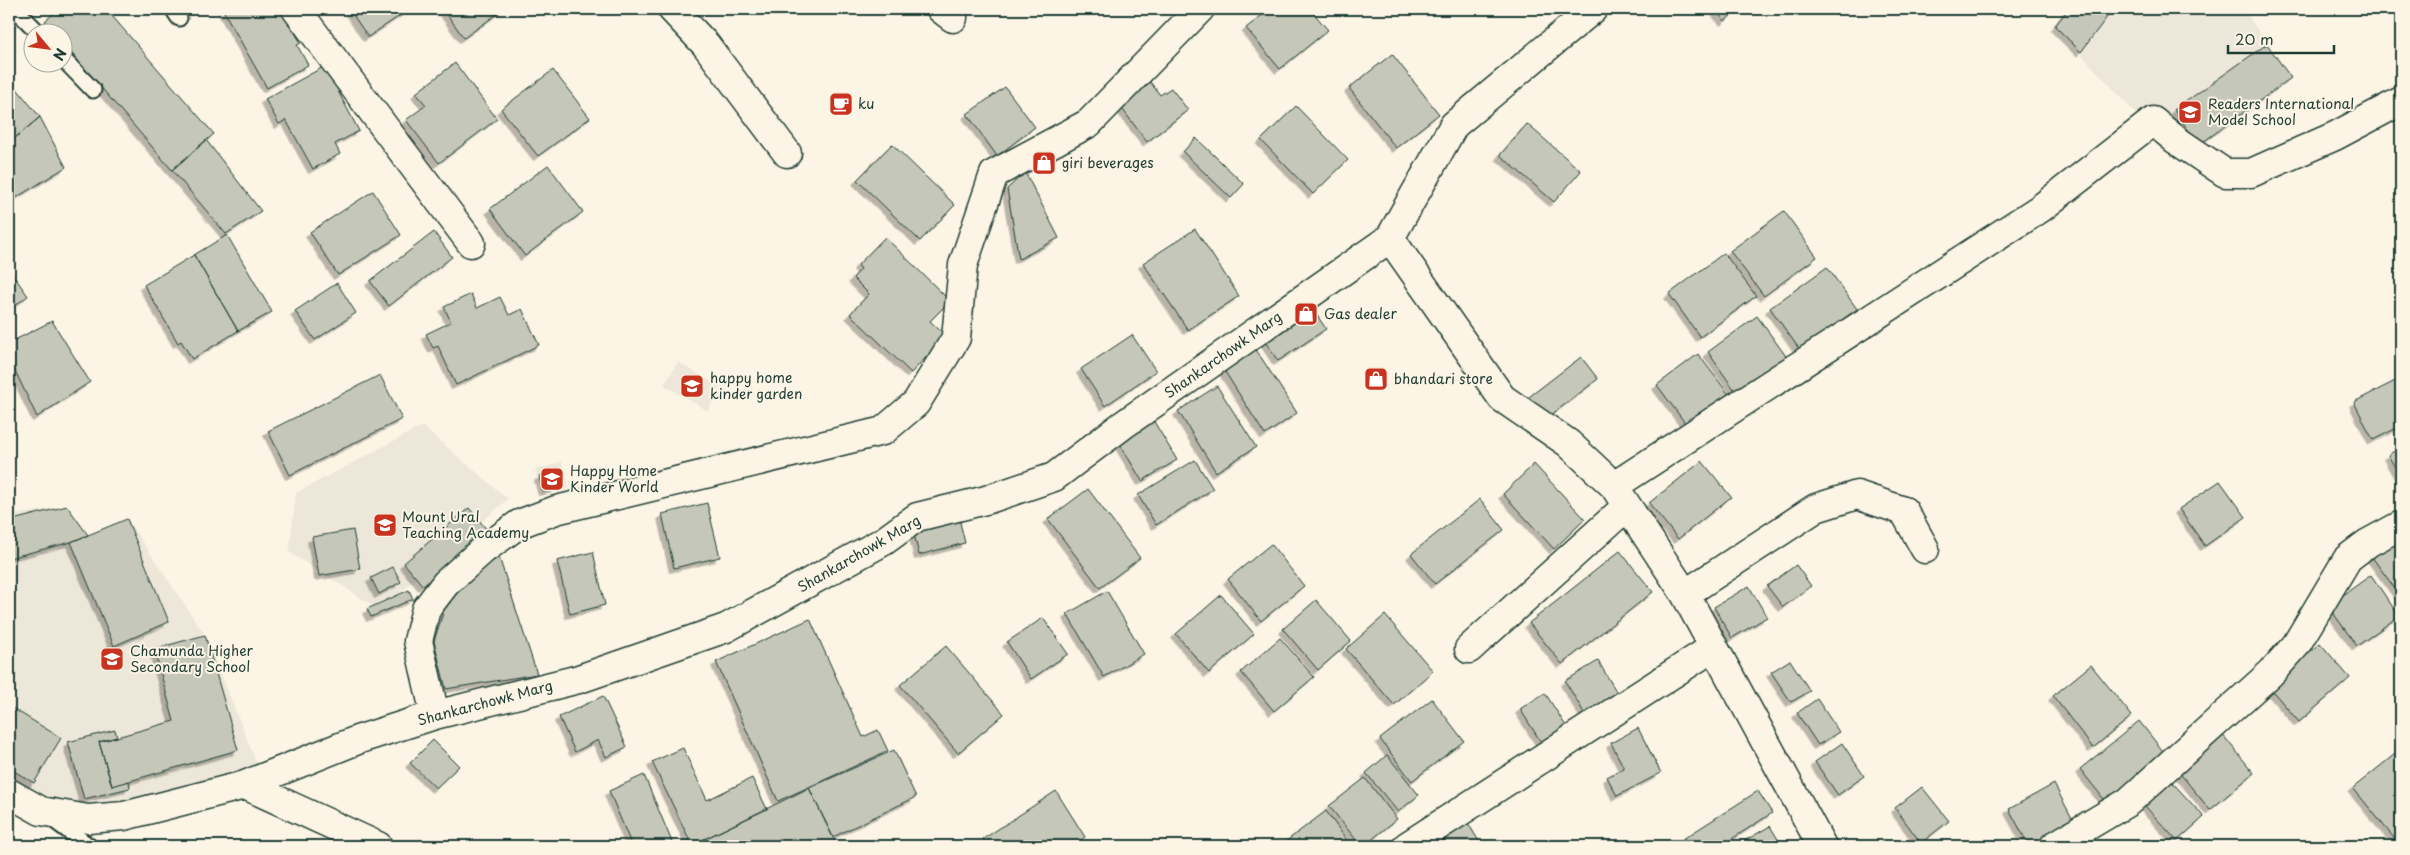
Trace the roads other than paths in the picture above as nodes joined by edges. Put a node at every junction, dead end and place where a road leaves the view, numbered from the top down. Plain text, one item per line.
1 (16, 9) edge
2 (296, 9) edge
3 (672, 9) edge
4 (1200, 9) edge
5 (1593, 9) edge
6 (28, 22) edge
7 (72, 68) edge
8 (93, 90) dead end
9 (2401, 102) edge
10 (787, 153) dead end
11 (1390, 238) junction
12 (470, 243) dead end
13 (1621, 496) junction
14 (2401, 525) edge
15 (1925, 549) dead end
16 (1685, 594) junction
17 (1714, 647) junction
18 (1469, 649) dead end
19 (435, 714) junction
20 (244, 784) junction
21 (9, 793) edge
22 (41, 811) junction
23 (89, 846) edge
24 (378, 846) edge
25 (1406, 846) edge
26 (1822, 846) edge
27 (2054, 846) edge

1 - 6 lane
2 - 12 street
3 - 10 street
4 - 19 street
5 - 11 street, Shankarchowk Marg
7 - 8 lane
9 - 13 street
11 - 13 street
11 - 19 street, Shankarchowk Marg
13 - 16 street
13 - 18 street
14 - 27 street
15 - 16 street
16 - 17 street
17 - 25 street
17 - 26 street
19 - 20 street, Shankarchowk Marg
20 - 22 street, Shankarchowk Marg
20 - 24 street
21 - 22 street, Shankarchowk Marg
22 - 23 lane

